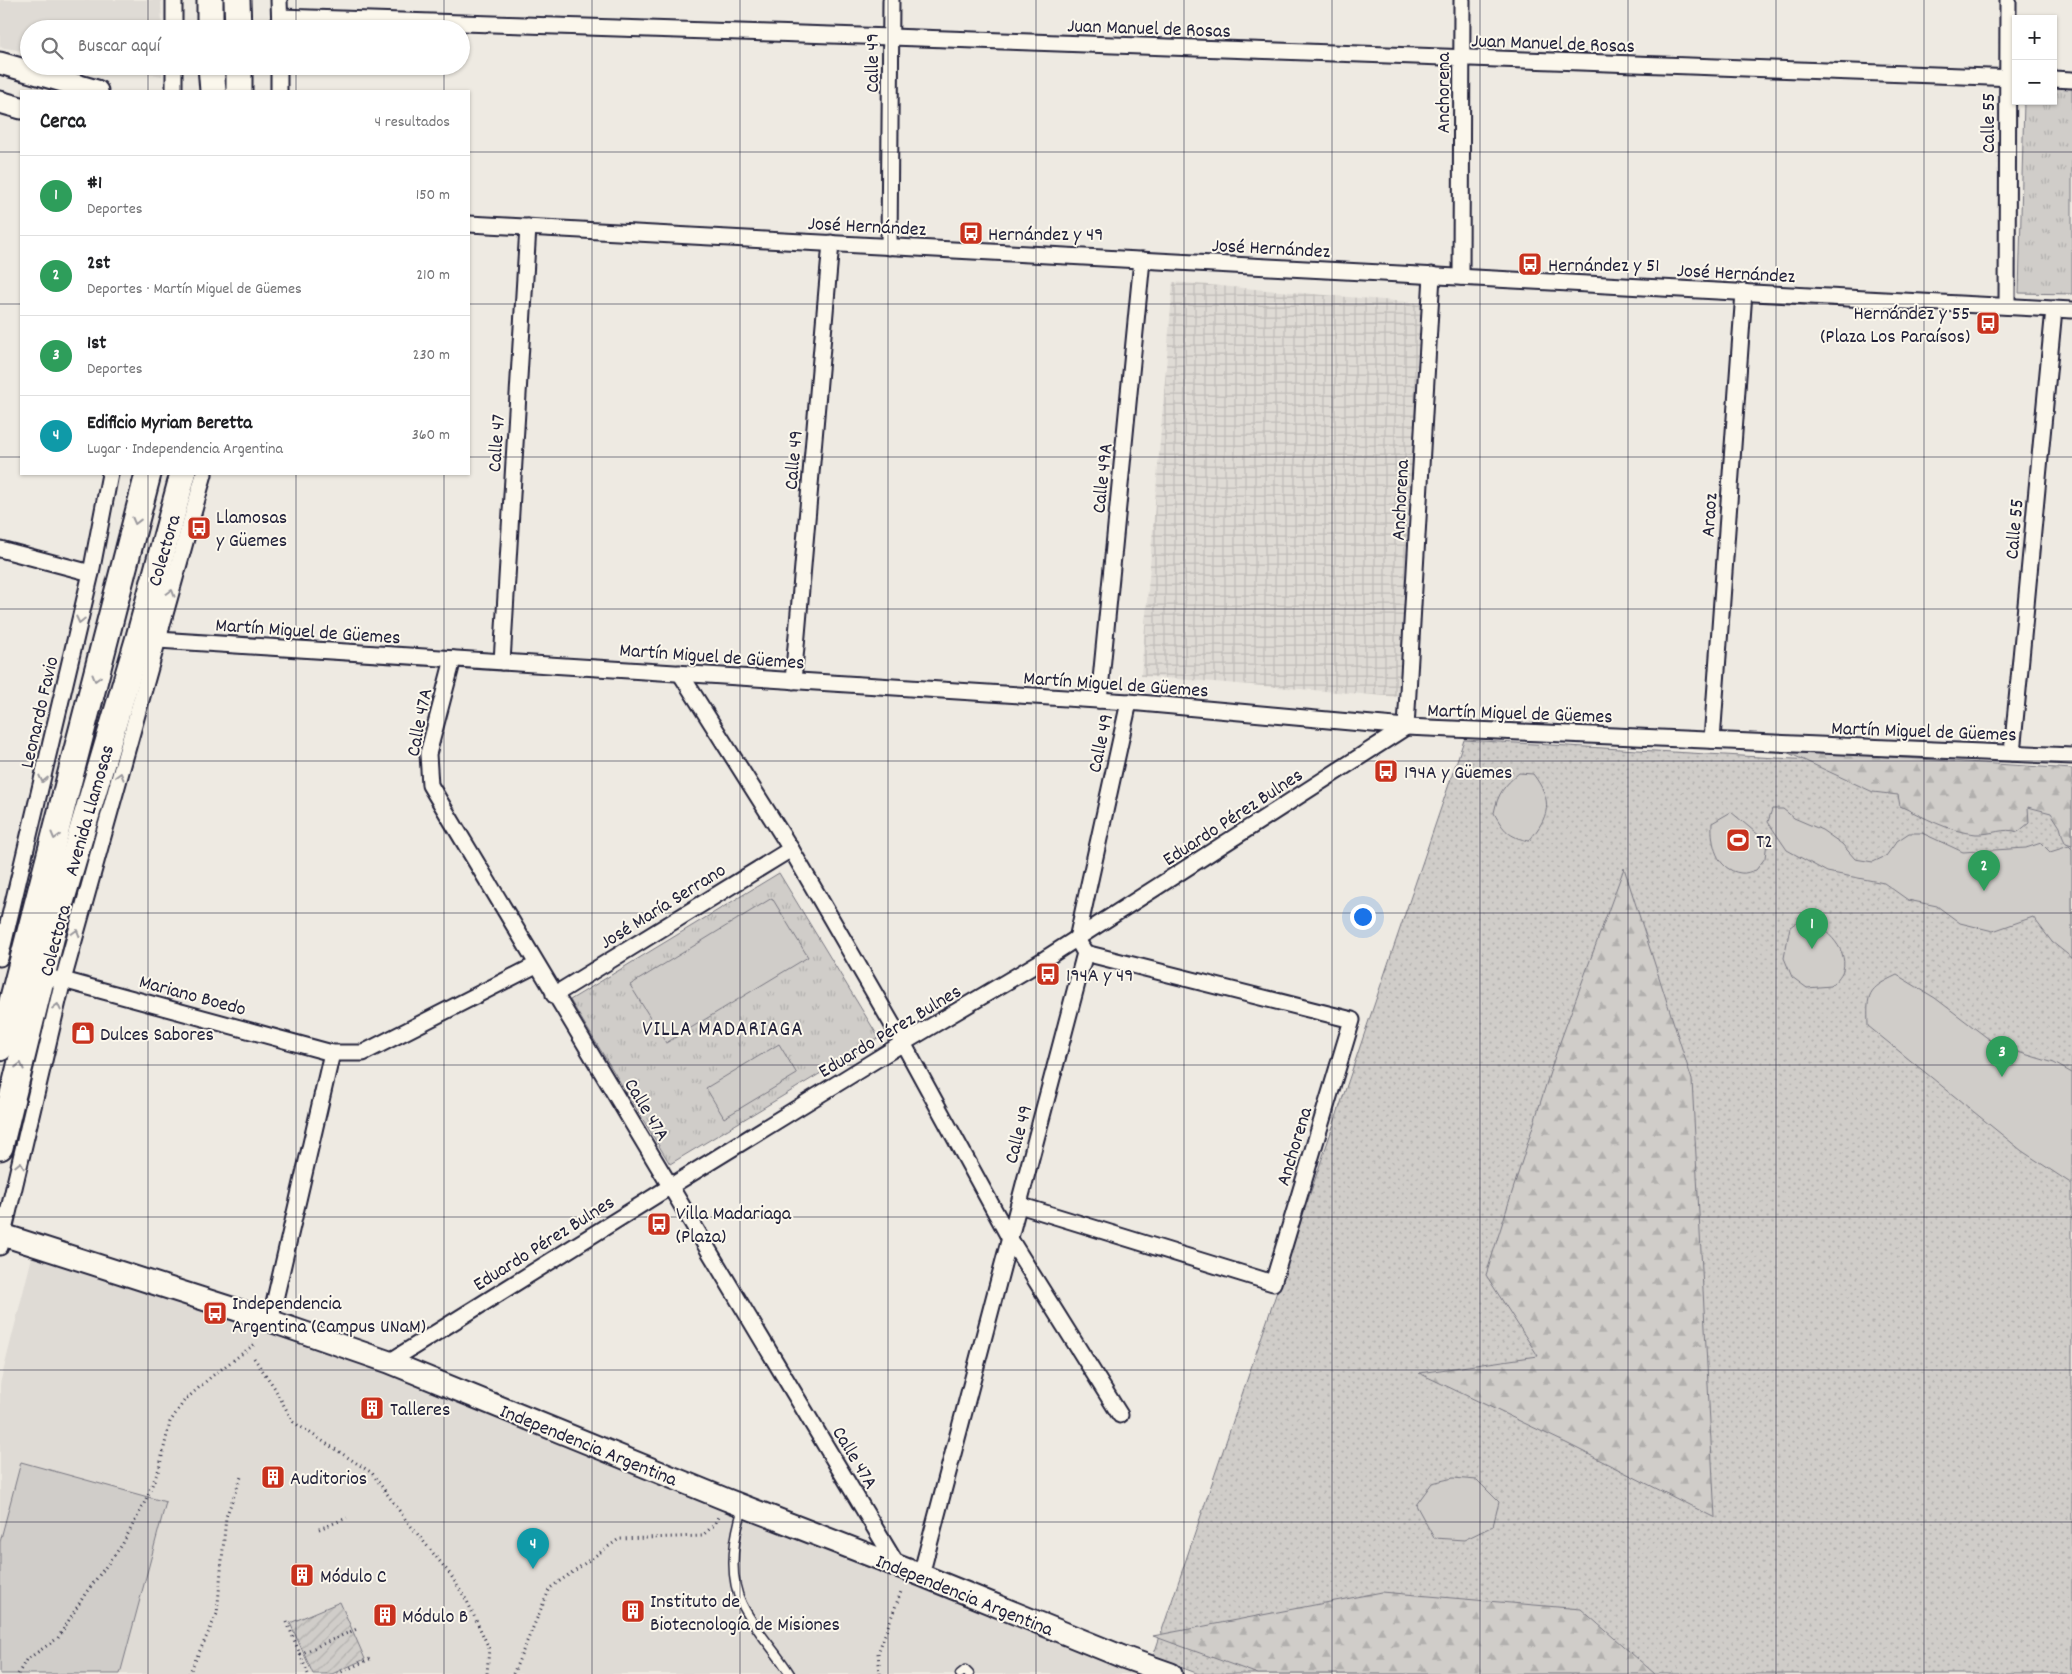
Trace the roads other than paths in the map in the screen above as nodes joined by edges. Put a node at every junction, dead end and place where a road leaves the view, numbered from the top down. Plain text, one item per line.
1 (174, 0) edge
2 (210, 0) edge
3 (237, 0) edge
4 (279, 0) edge
5 (891, 0) edge
6 (1462, 0) edge
7 (2008, 0) edge
8 (174, 20) edge
9 (210, 20) edge
10 (238, 20) edge
11 (280, 20) edge
12 (470, 27) edge
13 (891, 37) junction
14 (1462, 58) junction
15 (0, 63) edge
16 (20, 69) edge
17 (42, 75) edge
18 (174, 75) edge
19 (212, 75) edge
20 (239, 75) edge
21 (279, 75) edge
22 (2011, 78) edge
23 (2057, 79) edge
24 (2072, 80) edge
25 (94, 90) edge
26 (174, 90) edge
27 (213, 90) edge
28 (239, 90) edge
29 (279, 90) edge
30 (0, 102) edge
31 (20, 108) edge
32 (470, 224) edge
33 (528, 227) junction
34 (831, 243) junction
35 (889, 246) junction
36 (1142, 260) junction
37 (1432, 276) junction
38 (1461, 277) junction
39 (1744, 292) junction
40 (2007, 306) junction
41 (2054, 309) junction
42 (2072, 310) edge
43 (110, 475) edge
44 (148, 475) edge
45 (183, 475) edge
46 (204, 475) edge
47 (0, 549) edge
48 (91, 573) junction
49 (158, 640) junction
50 (452, 659) junction
51 (502, 662) junction
52 (680, 674) junction
53 (794, 681) junction
54 (1099, 700) junction
55 (1128, 702) junction
56 (1406, 727) junction
57 (1712, 740) junction
58 (2012, 753) junction
59 (2072, 756) edge
60 (791, 849) junction
61 (15, 913) edge
62 (1077, 939) junction
63 (1085, 953) junction
64 (0, 958) edge
65 (536, 965) junction
66 (52, 979) junction
67 (554, 995) junction
68 (903, 1043) junction
69 (0, 1048) edge
70 (332, 1053) junction
71 (0, 1147) edge
72 (671, 1186) junction
73 (1019, 1205) junction
74 (1, 1238) edge
75 (1010, 1239) junction
76 (270, 1321) junction
77 (388, 1362) junction
78 (1120, 1415) dead end
79 (734, 1502) junction
80 (909, 1570) junction
81 (790, 1674) edge
82 (960, 1674) edge
83 (969, 1674) edge
84 (1171, 1674) edge

1 - 8 street
2 - 9 highway
3 - 10 highway
4 - 11 street
5 - 13 street, Calle 49
6 - 14 street, Anchorena
7 - 22 street, Calle 55
12 - 13 street, Juan Manuel de Rosas
13 - 14 street, Juan Manuel de Rosas
13 - 35 street, Calle 49
14 - 22 street, Juan Manuel de Rosas
14 - 38 street, Anchorena
15 - 16 main road
17 - 25 main road
18 - 26 street
19 - 27 highway
20 - 28 highway
21 - 29 street
22 - 40 street, Calle 55
23 - 24 street
30 - 31 main road
32 - 33 street, José Hernández
33 - 34 street, José Hernández
33 - 51 street, Calle 47
34 - 35 street, José Hernández
34 - 53 street, Calle 49
35 - 36 street, José Hernández
36 - 37 street, José Hernández
36 - 54 street, Calle 49A
37 - 38 street, José Hernández
37 - 56 street, Anchorena
38 - 39 street, José Hernández
39 - 40 street, José Hernández
39 - 57 street, Araoz
40 - 41 street, José Hernández
41 - 42 street, José Hernández
41 - 58 street, Calle 55
43 - 48 street, Leonardo Favio
44 -> 61 highway, Avenida Llamosas
45 - 66 highway, Avenida Llamosas
49 -> 46 street, Colectora
47 - 48 street
48 -> 61 street, Leonardo Favio
49 - 50 street, Martín Miguel de Güemes
66 -> 49 street, Colectora
50 - 51 street, Martín Miguel de Güemes
50 - 65 street, Calle 47A
51 - 52 street, Martín Miguel de Güemes
52 - 53 street, Martín Miguel de Güemes
52 - 60 street
53 - 54 street, Martín Miguel de Güemes
54 - 55 street, Martín Miguel de Güemes
55 - 56 street, Martín Miguel de Güemes
55 - 62 street, Calle 49
56 - 57 street, Martín Miguel de Güemes
56 - 62 street, Eduardo Pérez Bulnes
57 - 58 street, Martín Miguel de Güemes
58 - 59 street, Martín Miguel de Güemes
60 - 67 street, José María Serrano
60 - 68 street
61 - 64 street, Leonardo Favio
61 - 69 highway, Avenida Llamosas
62 - 63 street
62 - 68 street, Eduardo Pérez Bulnes
63 - 73 street, Calle 49
63 - 73 street, Anchorena
65 - 67 street, Calle 47A
65 - 70 street
66 - 70 street, Mariano Boedo
71 -> 66 highway, Avenida Llamosas
74 -> 66 street, Colectora
67 - 72 street, Calle 47A
68 - 72 street, Eduardo Pérez Bulnes
68 - 75 street
70 - 76 street
72 - 77 street, Eduardo Pérez Bulnes
72 - 80 street, Calle 47A
73 - 75 street, Calle 49
74 - 76 main road, Independencia Argentina
75 - 78 street
75 - 80 street, Calle 49
76 - 77 main road, Independencia Argentina
77 - 79 main road, Independencia Argentina
79 - 80 main road, Independencia Argentina
79 - 81 lane
80 - 84 main road, Independencia Argentina
82 - 83 lane

